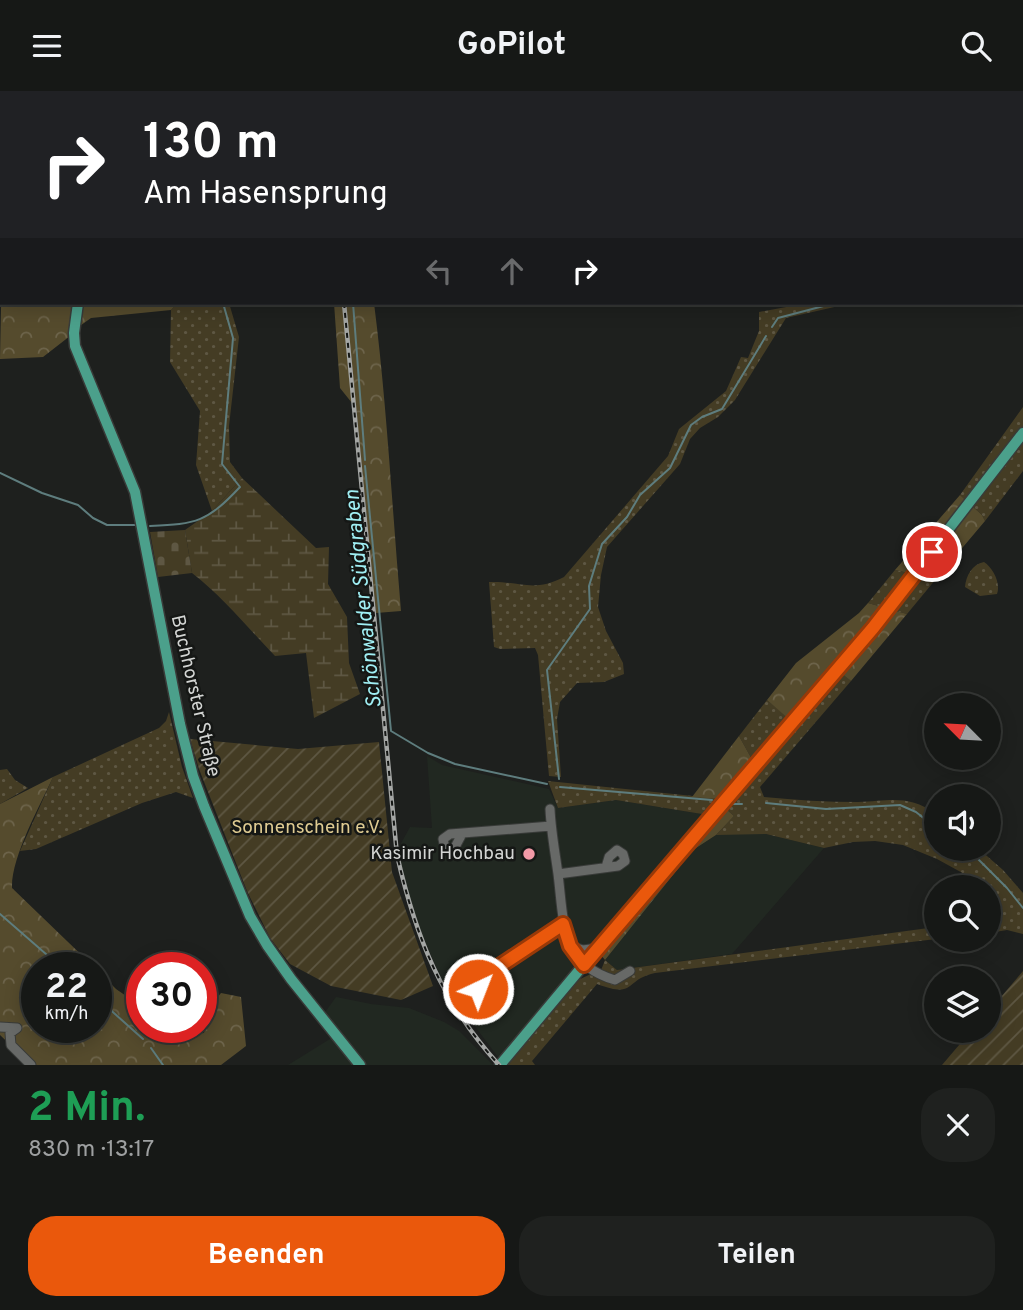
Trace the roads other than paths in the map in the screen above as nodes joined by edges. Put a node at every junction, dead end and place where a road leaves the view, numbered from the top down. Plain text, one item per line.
1 (78, 305) edge
2 (1023, 433) edge
3 (550, 809) dead end
4 (551, 826) junction
5 (461, 834) dead end
6 (606, 867) dead end
7 (558, 874) junction
8 (563, 924) junction
9 (570, 946) junction
10 (598, 948) junction
11 (584, 965) junction
12 (630, 971) dead end
13 (483, 977) dead end
14 (0, 1027) edge
15 (0, 1035) edge
16 (11, 1045) junction
17 (31, 1065) edge
18 (360, 1065) edge
19 (500, 1065) edge

1 - 18 main road, Buchhorster Straße
2 - 10 main road
3 - 4 street
4 - 5 street
4 - 7 street
6 - 7 street
7 - 8 street
8 - 9 street
8 - 13 street
9 - 10 street
9 - 11 street
10 - 11 main road
11 - 12 street
11 - 19 main road
14 - 16 street
15 - 16 street
16 - 17 street

